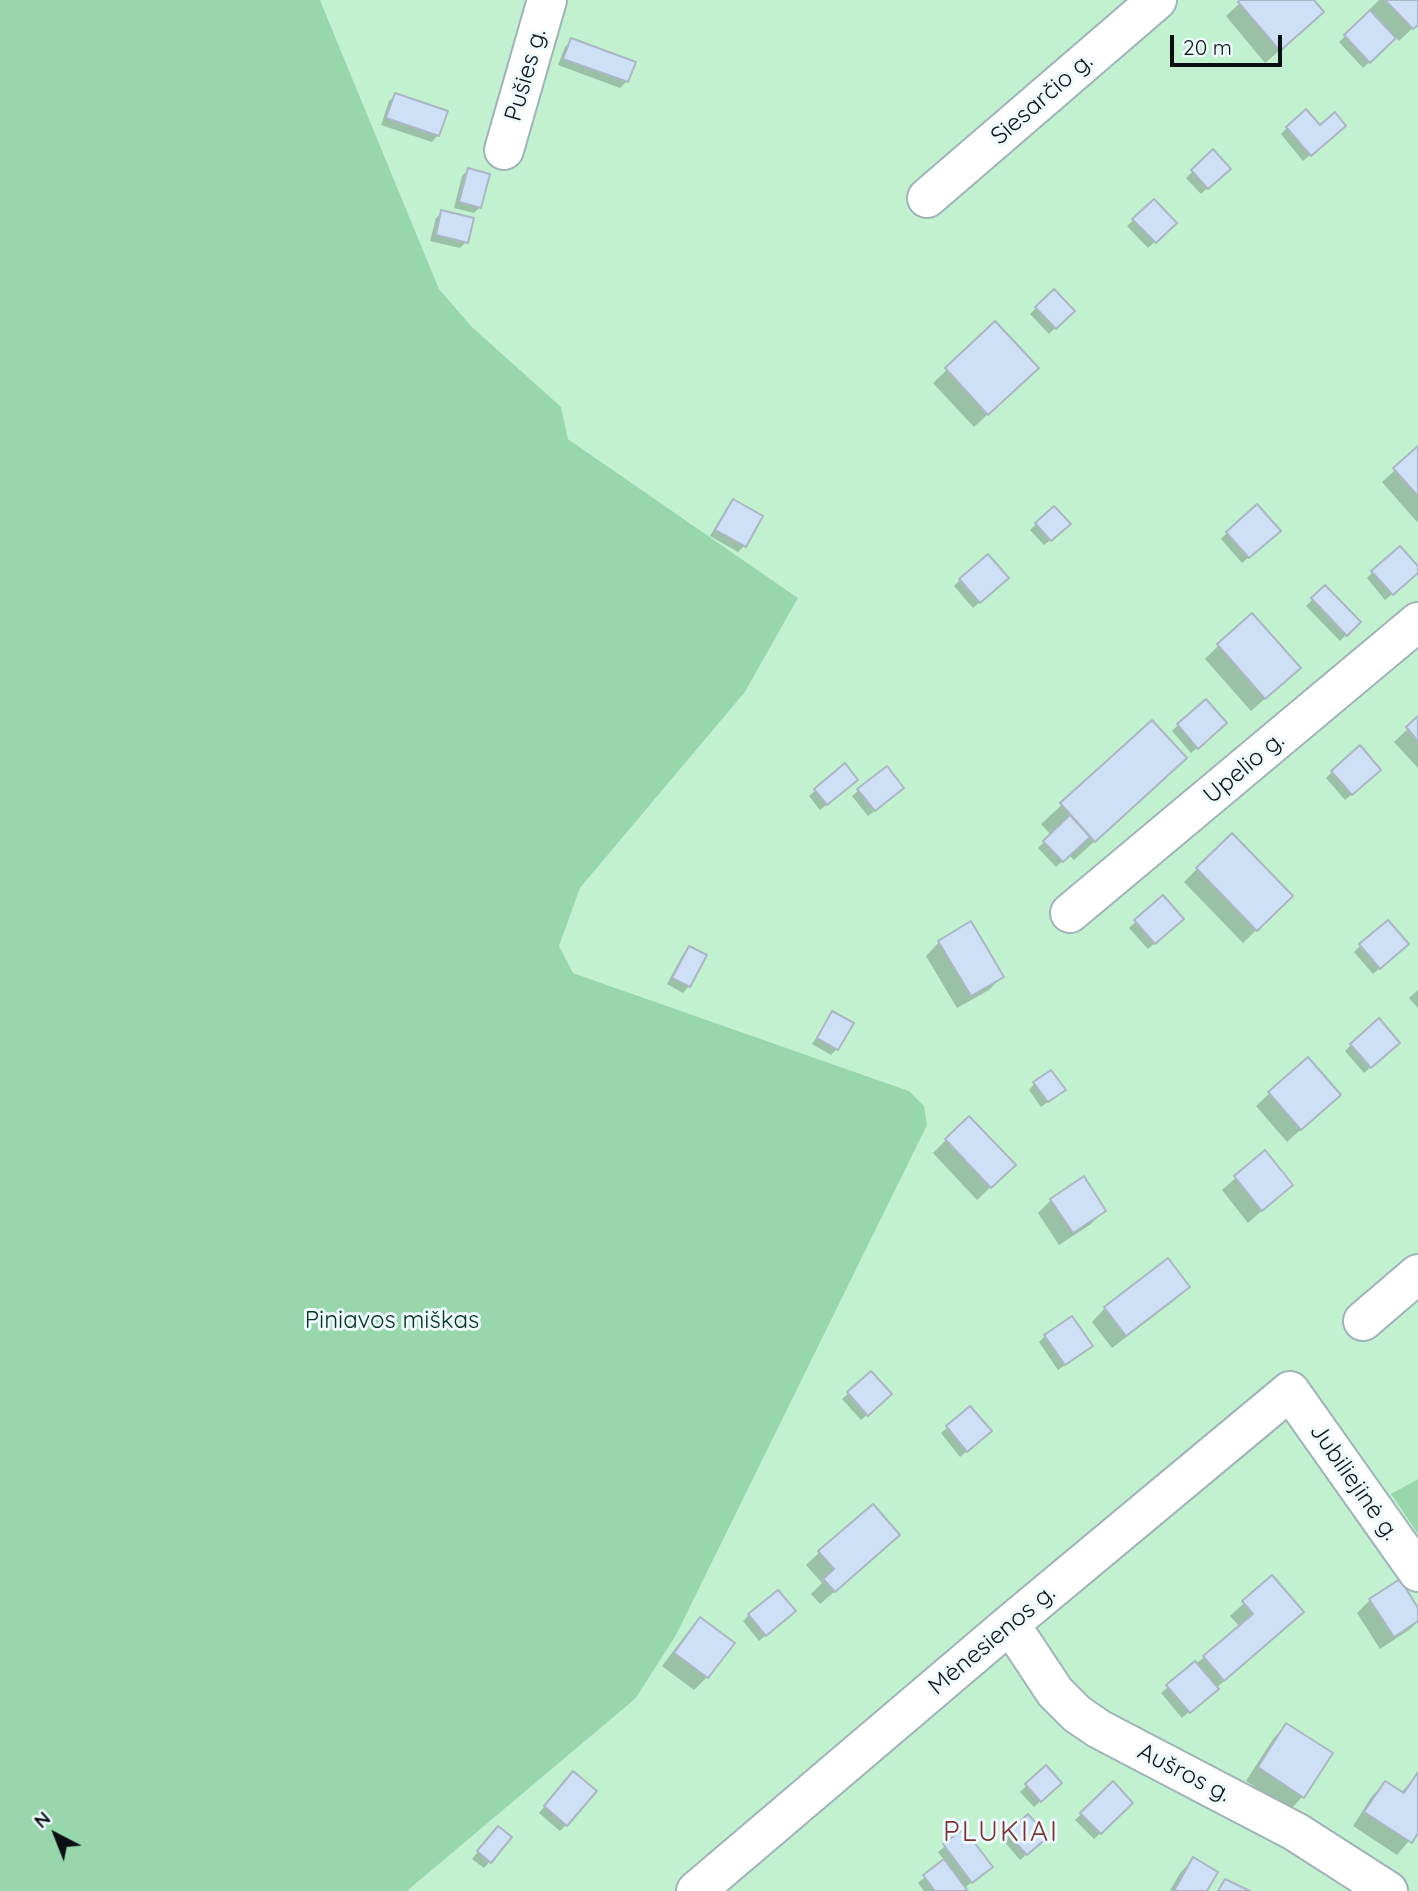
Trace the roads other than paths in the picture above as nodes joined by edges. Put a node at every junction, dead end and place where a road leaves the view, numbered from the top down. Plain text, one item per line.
1 (547, 0) edge
2 (1157, 0) edge
3 (504, 150) dead end
4 (927, 198) dead end
5 (1418, 622) edge
6 (1070, 914) dead end
7 (1418, 1274) edge
8 (1363, 1321) dead end
9 (1290, 1391) joint
10 (1418, 1572) edge
11 (1010, 1624) junction
12 (712, 1887) edge
13 (1388, 1891) edge

1 - 3 street, Pušies g.
2 - 4 street, Siesarčio g.
5 - 6 street, Upelio g.
7 - 8 street
9 - 10 street, Jubiliejinė g.
9 - 11 street, Mėnesienos g.
11 - 12 street, Mėnesienos g.
11 - 13 street, Aušros g.

